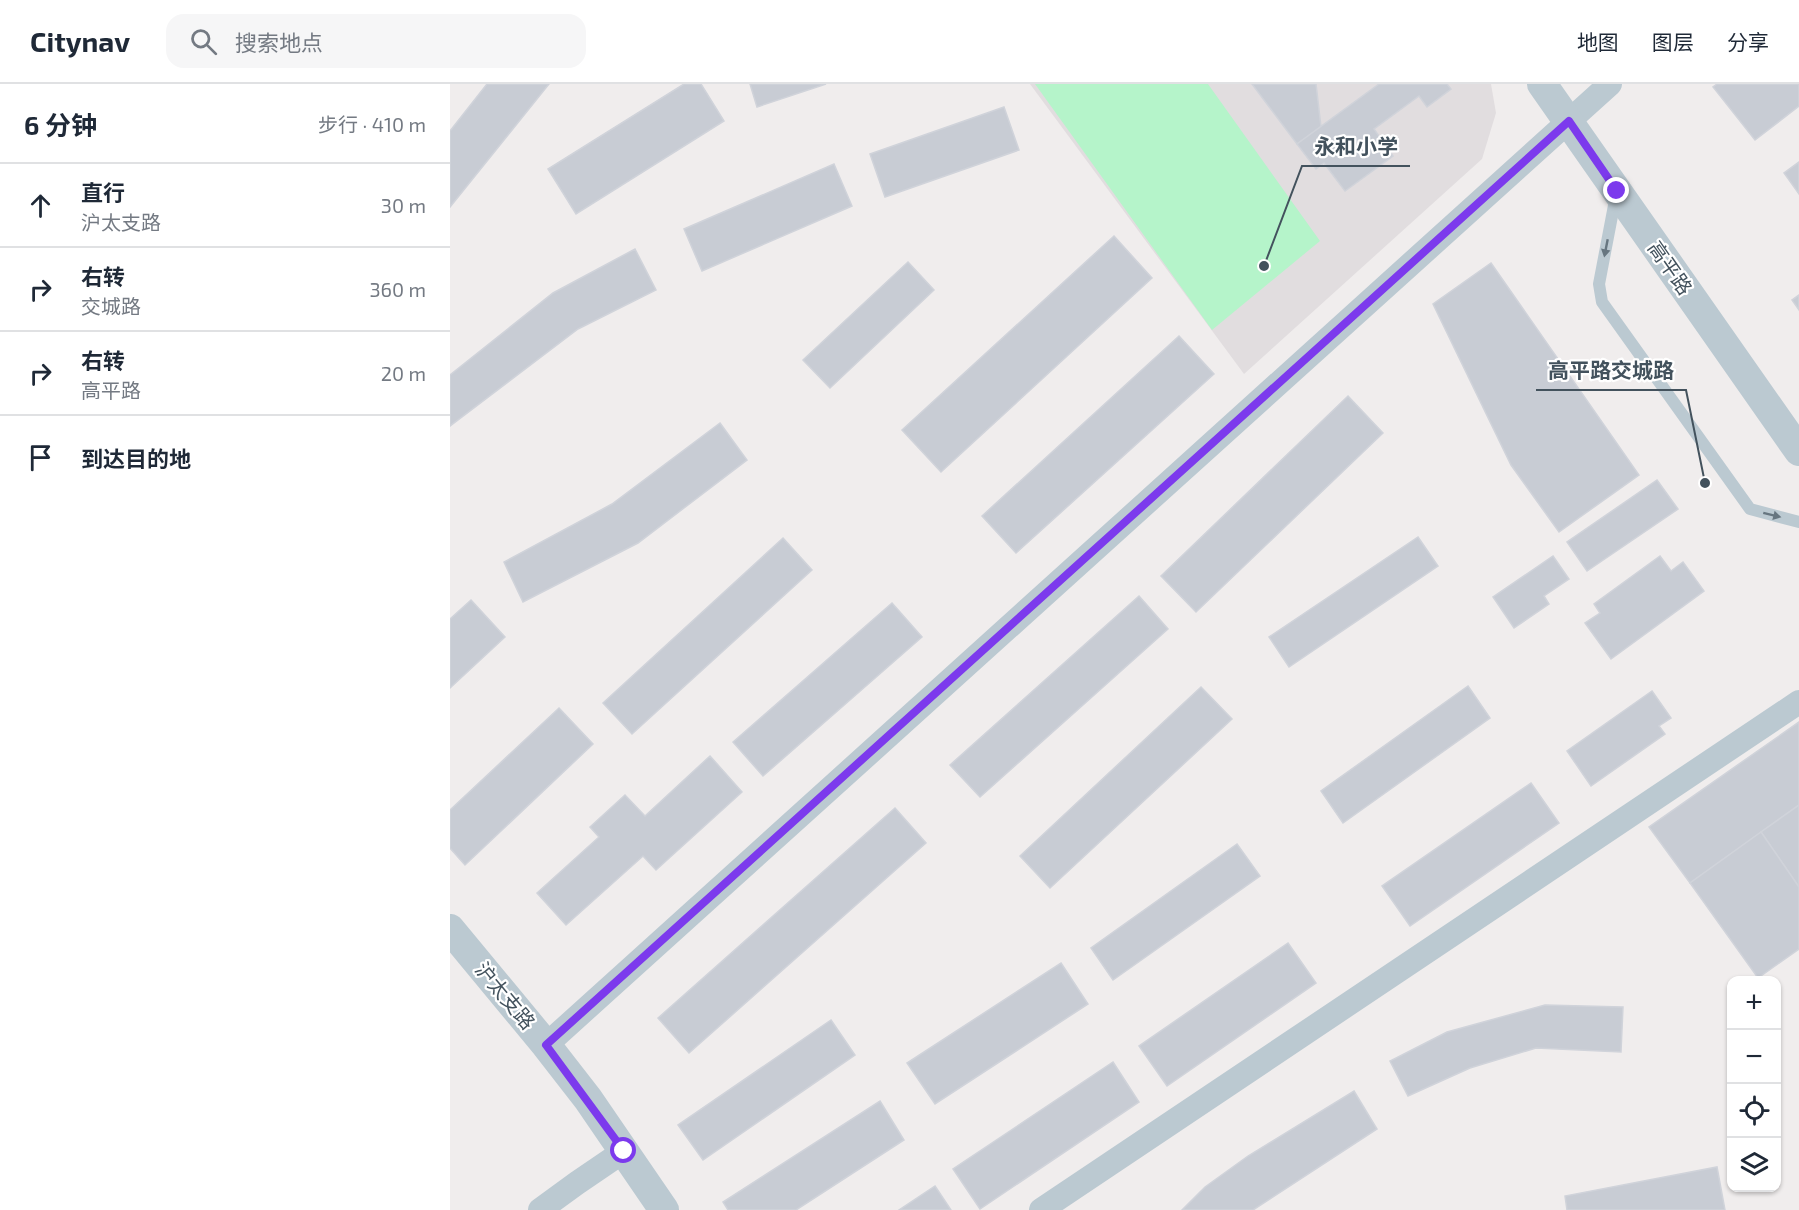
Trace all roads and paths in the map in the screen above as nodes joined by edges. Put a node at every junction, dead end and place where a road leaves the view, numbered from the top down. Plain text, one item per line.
1 (1542, 84) edge
2 (1610, 84) edge
3 (1569, 121) junction
4 (1617, 191) junction
5 (1799, 451) edge
6 (1799, 522) edge
7 (1799, 702) edge
8 (450, 929) edge
9 (546, 1045) junction
10 (624, 1151) junction
11 (540, 1210) edge
12 (663, 1210) edge
13 (1041, 1210) edge

1 - 3 street, 高平路
2 - 3 street
3 - 4 street, 高平路
3 - 9 street
4 - 5 street, 高平路
4 -> 6 lane
7 - 13 street
8 - 9 street, 沪太支路
9 - 10 street, 沪太支路
10 - 11 street
10 - 12 street, 沪太支路

